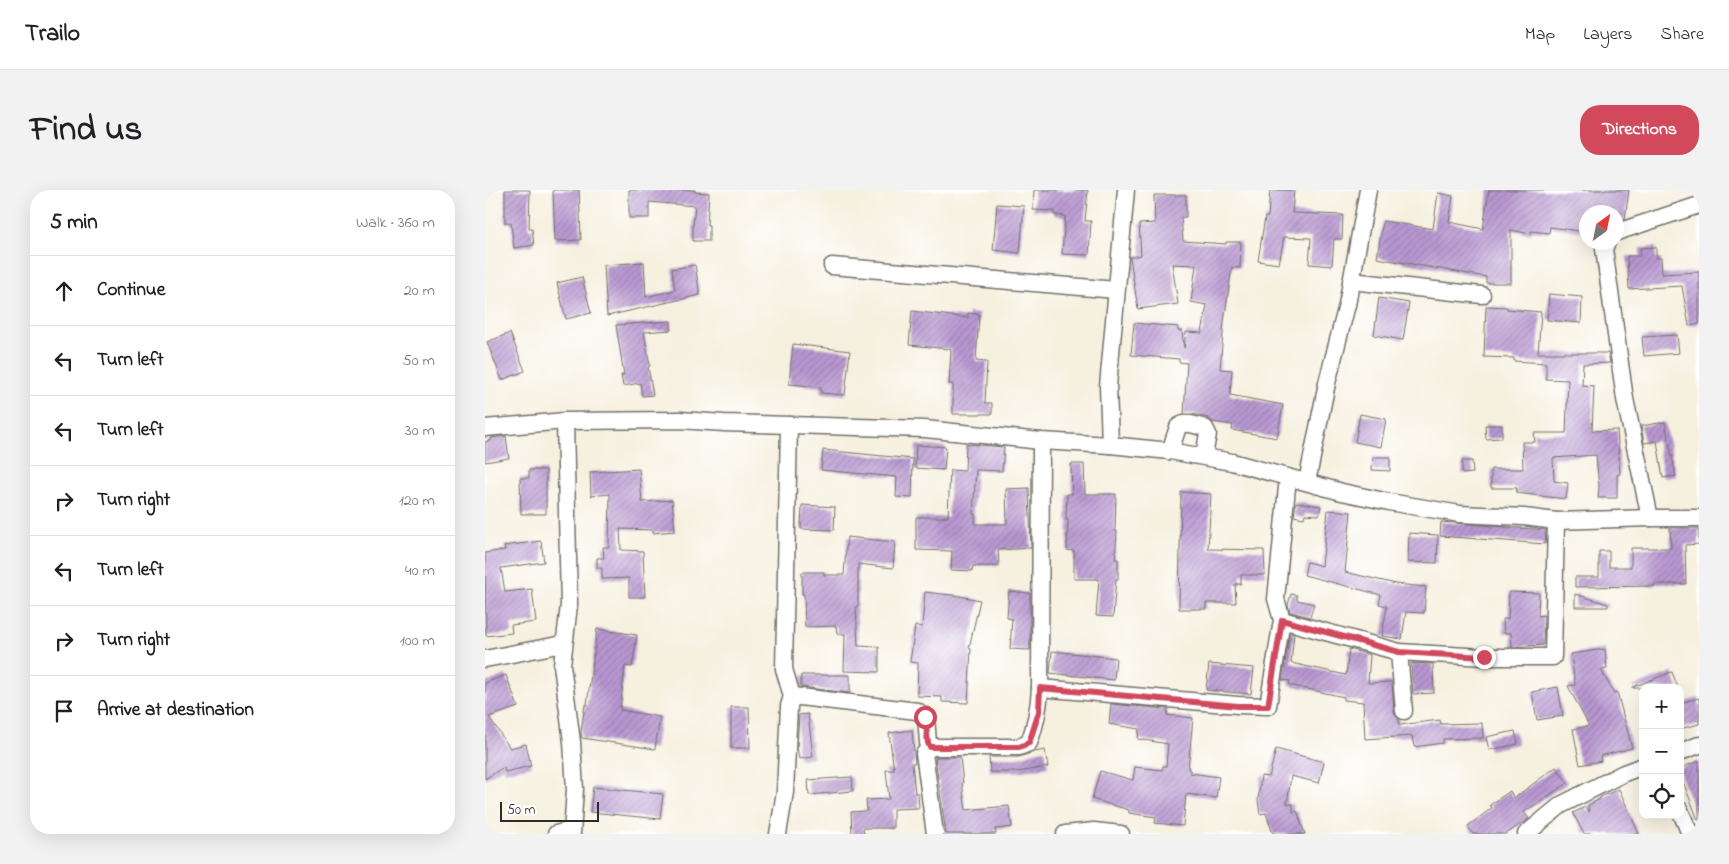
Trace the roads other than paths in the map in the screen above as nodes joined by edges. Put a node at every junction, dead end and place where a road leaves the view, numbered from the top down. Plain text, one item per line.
1 (1126, 190) edge
2 (1368, 190) edge
3 (1699, 205) edge
4 (1624, 230) edge
5 (1604, 250) edge
6 (832, 266) dead end
7 (1351, 280) junction
8 (1116, 290) junction
9 (1482, 295) dead end
10 (565, 421) junction
11 (789, 425) junction
12 (485, 428) edge
13 (1041, 441) junction
14 (1110, 445) junction
15 (1170, 450) junction
16 (1204, 456) junction
17 (1288, 477) junction
18 (1307, 482) junction
19 (1649, 518) junction
20 (1699, 518) edge
21 (1556, 521) junction
22 (1282, 620) junction
23 (563, 644) junction
24 (1399, 652) junction
25 (485, 659) edge
26 (1040, 688) junction
27 (792, 696) junction
28 (1404, 711) dead end
29 (1699, 745) edge
30 (930, 747) junction
31 (1684, 751) edge
32 (1639, 768) edge
33 (1684, 819) edge
34 (566, 833) edge
35 (778, 834) edge
36 (935, 834) edge
37 (1065, 834) edge
38 (1115, 834) edge
39 (1526, 834) edge
40 (1690, 834) edge

1 - 8 street
2 - 7 street
3 - 4 street
5 - 19 street
6 - 8 street
7 - 9 street
7 - 18 street
8 - 14 street
10 - 11 street
10 - 12 street
10 - 23 street
11 - 13 street
11 - 27 street
13 - 14 street
13 - 26 street
14 - 15 street
15 - 16 street
15 - 16 street
16 - 17 street
17 - 18 street
17 - 22 street
18 - 21 street
19 - 20 street
19 - 21 street
21 - 24 street
22 - 24 street
22 - 26 street
23 - 25 street
23 - 34 street
24 - 28 street
26 - 30 street
27 - 30 street
27 - 35 street
29 - 31 street
30 - 36 street
32 - 39 street
33 - 40 street
37 - 38 street

